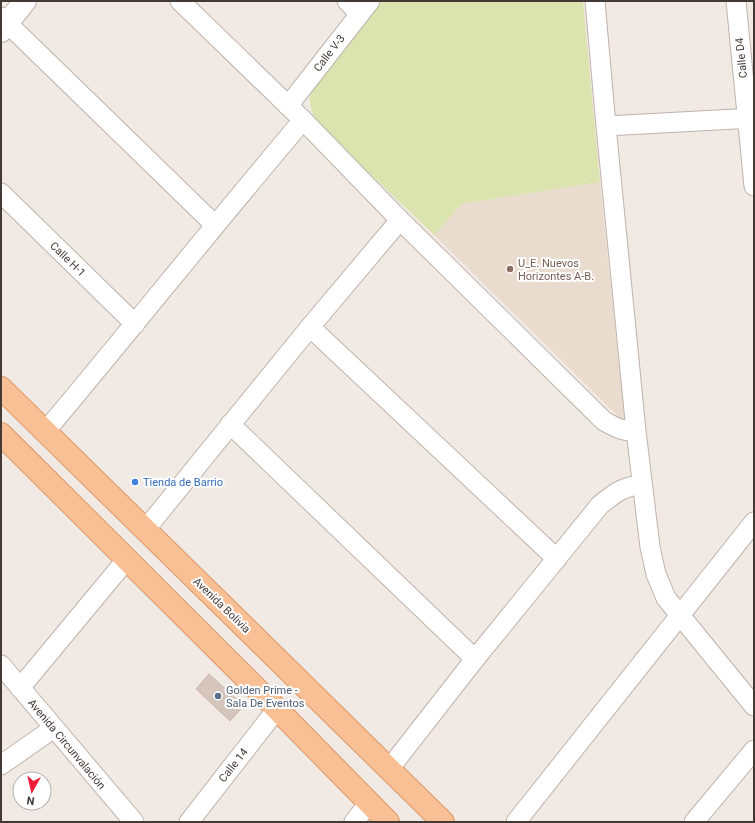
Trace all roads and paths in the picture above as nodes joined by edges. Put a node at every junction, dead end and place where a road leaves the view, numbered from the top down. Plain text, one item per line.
1 (25, 1) edge
2 (180, 1) edge
3 (595, 1) edge
4 (736, 1) edge
5 (359, 5) edge
6 (3, 24) edge
7 (288, 106) junction
8 (751, 118) edge
9 (303, 120) junction
10 (606, 126) junction
11 (754, 186) edge
12 (1, 193) edge
13 (400, 220) junction
14 (214, 225) junction
15 (135, 324) junction
16 (310, 327) junction
17 (1, 388) edge
18 (230, 424) junction
19 (636, 431) junction
20 (45, 432) junction
21 (1, 434) edge
22 (642, 484) junction
23 (754, 522) edge
24 (145, 530) junction
25 (127, 559) junction
26 (557, 559) junction
27 (680, 616) junction
28 (475, 659) junction
29 (1, 665) edge
30 (20, 688) junction
31 (754, 706) edge
32 (277, 709) junction
33 (54, 728) junction
34 (754, 750) edge
35 (1, 765) edge
36 (389, 769) junction
37 (369, 803) junction
38 (134, 822) edge
39 (189, 822) edge
40 (354, 822) edge
41 (388, 822) edge
42 (443, 822) edge
43 (516, 822) edge
44 (694, 822) edge

1 - 6 street
2 - 7 street
3 - 10 street
4 - 8 street, Calle D4
5 - 7 street, Calle V-3
6 - 14 street
7 - 9 street
8 - 10 street
8 - 11 street, Calle D4
9 - 13 street
9 - 14 street
10 - 19 street
12 - 15 street, Calle H-1
13 - 16 street
13 - 19 street
14 - 15 street
15 - 20 street
16 - 18 street
16 - 26 street
17 - 20 main road, Avenida Bolivia
18 - 24 street
18 - 28 street
19 - 22 street
20 - 24 main road, Avenida Bolivia
21 - 25 main road
22 - 26 street
22 - 27 street
23 - 27 street
24 - 36 main road, Avenida Bolivia
25 - 30 street
25 - 32 main road
26 - 28 street
27 - 31 street
27 - 43 street
28 - 36 street
29 - 30 street, Avenida Circunvalación
30 - 33 street, Avenida Circunvalación
32 - 37 main road
32 - 39 street, Calle 14
33 - 35 street
33 - 38 street, Avenida Circunvalación
34 - 44 street
36 - 42 main road, Avenida Bolivia
37 - 40 street
37 - 41 main road

